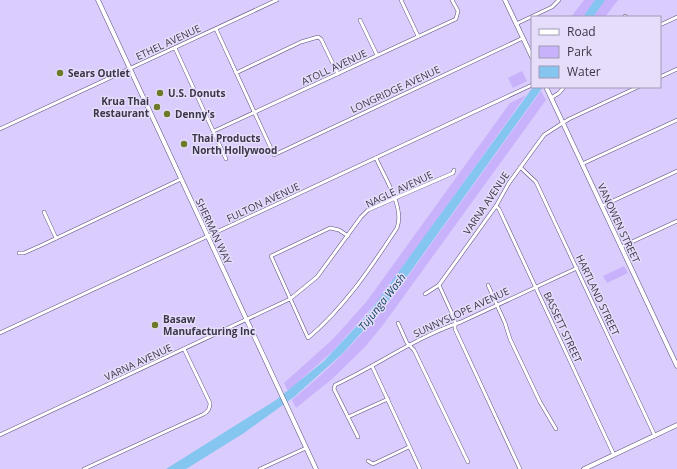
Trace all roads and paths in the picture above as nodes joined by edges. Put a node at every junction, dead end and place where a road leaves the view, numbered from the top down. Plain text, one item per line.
1 (98, 0) edge
2 (277, 0) edge
3 (401, 0) edge
4 (452, 0) edge
5 (505, 0) edge
6 (559, 0) edge
7 (533, 16) edge
8 (531, 17) edge
9 (677, 17) edge
10 (360, 20) dead end
11 (516, 24) junction
12 (661, 25) edge
13 (216, 29) junction
14 (418, 36) junction
15 (523, 38) junction
16 (175, 48) junction
17 (377, 55) junction
18 (531, 55) edge
19 (130, 69) junction
20 (677, 69) edge
21 (236, 73) junction
22 (338, 74) junction
23 (661, 77) edge
24 (531, 85) edge
25 (546, 88) edge
26 (563, 88) edge
27 (636, 88) edge
28 (551, 98) junction
29 (255, 113) junction
30 (677, 120) edge
31 (563, 123) junction
32 (0, 129) edge
33 (214, 131) junction
34 (376, 158) junction
35 (226, 159) dead end
36 (582, 164) junction
37 (520, 168) junction
38 (454, 170) dead end
39 (677, 171) edge
40 (181, 179) junction
41 (394, 198) junction
42 (496, 206) junction
43 (602, 206) junction
44 (44, 212) dead end
45 (677, 221) edge
46 (348, 236) junction
47 (208, 237) junction
48 (56, 238) junction
49 (621, 247) junction
50 (19, 253) dead end
51 (577, 268) junction
52 (439, 285) junction
53 (488, 285) dead end
54 (536, 287) junction
55 (425, 294) dead end
56 (290, 299) junction
57 (496, 305) junction
58 (247, 320) junction
59 (398, 323) dead end
60 (454, 324) junction
61 (0, 333) edge
62 (410, 346) junction
63 (184, 349) junction
64 (372, 366) junction
65 (677, 366) edge
66 (388, 399) junction
67 (348, 417) junction
68 (677, 425) edge
69 (556, 429) dead end
70 (0, 435) edge
71 (655, 436) junction
72 (358, 437) dead end
73 (409, 447) junction
74 (306, 448) junction
75 (614, 455) junction
76 (368, 461) dead end
77 (468, 462) dead end
78 (262, 468) edge
79 (84, 469) edge
80 (316, 469) edge
81 (420, 469) edge
82 (520, 469) edge
83 (584, 469) edge

1 - 19 main road, SHERMAN WAY
2 - 13 street, ETHEL AVENUE
3 - 14 street
4 - 14 street, ATOLL AVENUE
5 - 11 main road
6 - 7 street
8 - 11 street
9 - 12 street
10 - 17 street
11 - 15 main road
13 - 16 street, ETHEL AVENUE
13 - 21 street
14 - 17 street, ATOLL AVENUE
15 - 18 main road
15 - 29 street, LONGRIDGE AVENUE
16 - 19 street, ETHEL AVENUE
16 - 33 street
17 - 22 street, ATOLL AVENUE
19 - 32 street, ETHEL AVENUE
19 - 40 main road, SHERMAN WAY
20 - 23 street
21 - 22 street
21 - 29 street
22 - 29 street, ATOLL AVENUE
24 - 34 street, FULTON AVENUE
25 - 28 main road, VANOWEN STREET
26 - 28 street
27 - 31 street
28 - 31 main road, VANOWEN STREET
29 - 33 street, ATOLL AVENUE
30 - 36 street
31 - 36 main road, VANOWEN STREET
31 - 37 street, VARNA AVENUE
33 - 35 street
34 - 41 street
34 - 47 street, FULTON AVENUE
36 - 43 main road, VANOWEN STREET
37 - 42 street, VARNA AVENUE
37 - 51 street, HARTLAND STREET
38 - 41 street, NAGLE AVENUE
39 - 43 street
40 - 47 main road, SHERMAN WAY
40 - 48 street
41 - 46 street, NAGLE AVENUE
41 - 56 street
42 - 52 street, VARNA AVENUE
42 - 54 street, BASSETT STREET
43 - 49 main road, VANOWEN STREET
44 - 48 street
45 - 49 street
46 - 56 street, VARNA AVENUE
46 - 56 street
47 - 58 main road, SHERMAN WAY
47 - 61 street, FULTON AVENUE
48 - 50 street
49 - 65 main road, VANOWEN STREET
51 - 54 street, SUNNYSLOPE AVENUE
51 - 71 street, HARTLAND STREET
52 - 55 street, VARNA AVENUE
52 - 60 street
53 - 57 street
54 - 57 street, SUNNYSLOPE AVENUE
54 - 75 street, BASSETT STREET
56 - 58 street, VARNA AVENUE
57 - 60 street, SUNNYSLOPE AVENUE
57 - 69 street
58 - 63 street, VARNA AVENUE
58 - 74 main road, SHERMAN WAY
59 - 62 street
60 - 62 street, SUNNYSLOPE AVENUE
60 - 82 street
62 - 64 street, SUNNYSLOPE AVENUE
62 - 77 street
63 - 70 street, VARNA AVENUE
63 - 79 street
64 - 66 street
64 - 67 street, SUNNYSLOPE AVENUE
66 - 67 street
66 - 73 street
67 - 72 street
68 - 71 main road
71 - 75 main road
73 - 76 street
73 - 81 street
74 - 78 street
74 - 80 main road, SHERMAN WAY
75 - 83 main road

